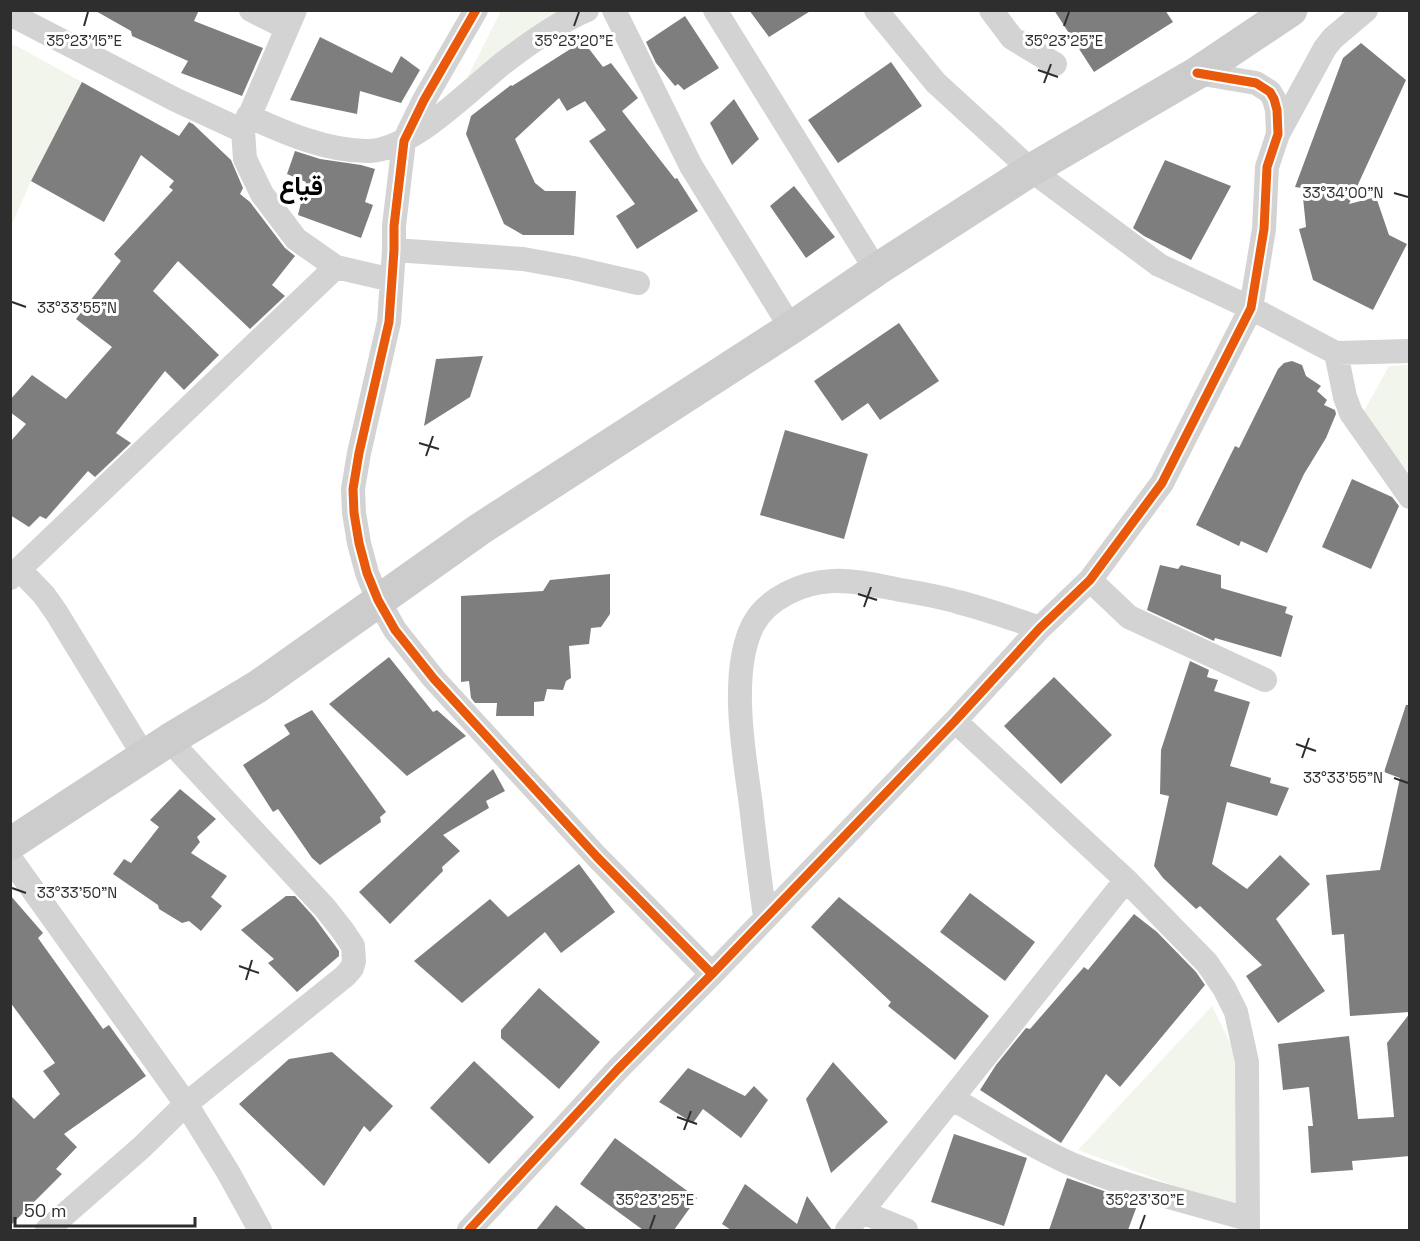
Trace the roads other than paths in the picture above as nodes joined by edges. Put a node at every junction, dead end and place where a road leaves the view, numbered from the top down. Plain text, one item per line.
1 (251, 10) edge
2 (476, 10) edge
3 (587, 10) edge
4 (614, 10) edge
5 (715, 10) edge
6 (876, 10) edge
7 (991, 10) edge
8 (1366, 10) edge
9 (10, 14) edge
10 (1275, 15) edge
11 (291, 19) edge
12 (1055, 64) dead end
13 (1197, 73) junction
14 (246, 124) junction
15 (1278, 134) junction
16 (404, 141) junction
17 (1031, 170) junction
18 (394, 250) junction
19 (336, 267) junction
20 (876, 270) junction
21 (392, 280) junction
22 (638, 284) dead end
23 (1251, 308) junction
24 (791, 328) junction
25 (1410, 351) edge
26 (1336, 354) junction
27 (1410, 497) edge
28 (15, 573) edge
29 (1090, 580) junction
30 (378, 600) junction
31 (1040, 628) junction
32 (1265, 680) dead end
33 (955, 721) junction
34 (157, 748) junction
35 (10, 844) edge
36 (10, 858) edge
37 (1126, 880) junction
38 (765, 917) junction
39 (712, 974) junction
40 (953, 1099) junction
41 (186, 1104) junction
42 (862, 1212) junction
43 (1248, 1225) edge
44 (47, 1230) edge
45 (260, 1230) edge
46 (469, 1230) edge
47 (847, 1230) edge
48 (906, 1230) edge

1 - 11 street
2 - 16 street
3 - 16 street
4 - 24 street
5 - 20 street
6 - 17 street
7 - 12 street
8 - 15 street
9 - 14 street
10 - 13 main road
11 - 14 street
13 - 15 street
13 - 17 main road
14 - 16 street
14 - 19 street
15 - 23 street
16 - 18 street
17 - 20 main road
17 - 23 street
18 - 21 street
18 - 22 street
19 - 21 street
19 - 28 street
20 - 24 main road
21 - 30 street
23 - 26 street
23 - 29 street
24 - 30 main road
25 - 26 street
26 - 27 street
28 - 34 street
29 - 31 street
29 - 32 street
30 - 34 main road
30 - 39 street
31 - 33 street
31 - 38 street
33 - 37 street
33 - 38 street
34 - 35 main road
34 - 41 street
36 - 41 street
37 - 40 street
37 - 43 street
38 - 39 street
39 - 46 street
40 - 42 street
40 - 43 street
41 - 44 street
41 - 45 street
42 - 47 street
42 - 48 street

